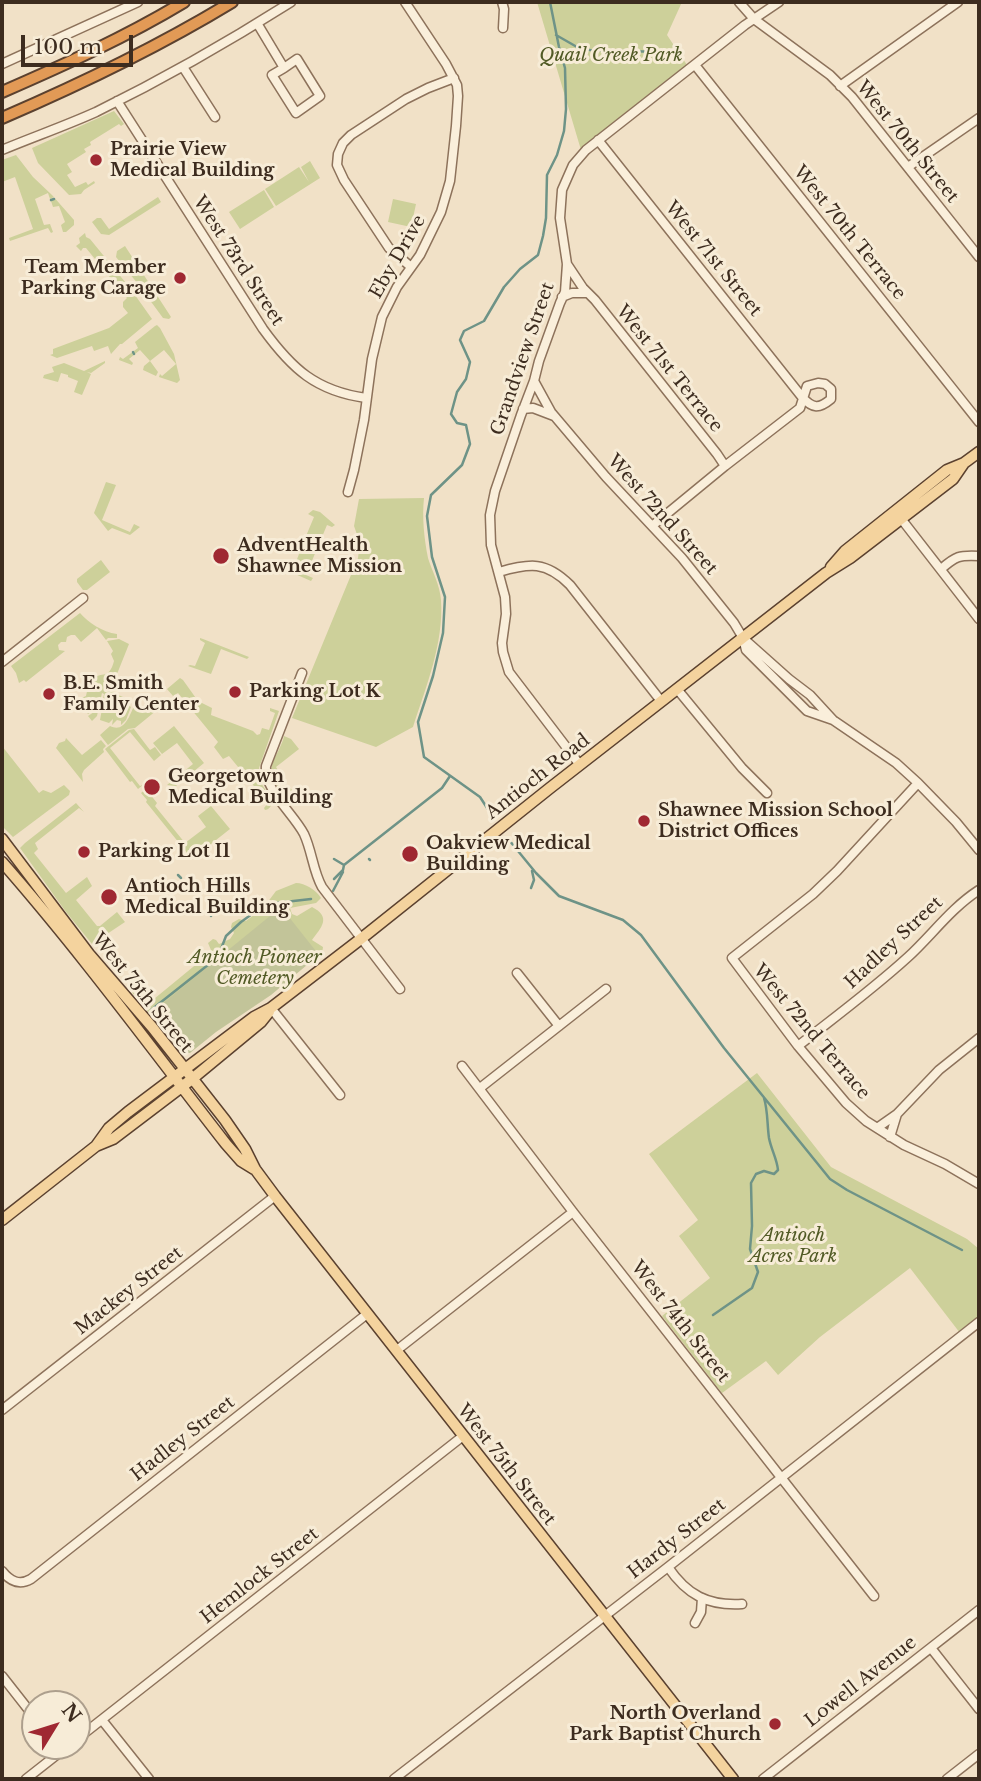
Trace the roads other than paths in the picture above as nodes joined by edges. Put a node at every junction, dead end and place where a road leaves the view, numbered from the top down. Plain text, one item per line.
1 (138, 2) edge
2 (184, 2) edge
3 (232, 2) edge
4 (291, 2) edge
5 (405, 2) edge
6 (502, 2) edge
7 (738, 2) edge
8 (779, 2) edge
9 (958, 2) edge
10 (754, 19) junction
11 (257, 23) junction
12 (503, 28) dead end
13 (2, 64) edge
14 (695, 65) junction
15 (183, 67) junction
16 (284, 68) junction
17 (454, 78) junction
18 (840, 86) junction
19 (2, 92) edge
20 (117, 101) junction
21 (215, 117) dead end
22 (2, 118) edge
23 (979, 118) edge
24 (598, 140) junction
25 (2, 150) edge
26 (908, 167) junction
27 (976, 246) edge
28 (979, 257) edge
29 (567, 264) junction
30 (411, 267) junction
31 (587, 293) junction
32 (562, 297) junction
33 (534, 381) junction
34 (366, 398) junction
35 (523, 409) junction
36 (555, 416) junction
37 (979, 422) edge
38 (979, 452) edge
39 (725, 466) junction
40 (348, 492) dead end
41 (898, 515) junction
42 (652, 526) junction
43 (979, 556) edge
44 (941, 569) junction
45 (499, 572) junction
46 (83, 598) dead end
47 (979, 619) edge
48 (743, 638) junction
49 (2, 662) edge
50 (302, 673) dead end
51 (677, 689) junction
52 (661, 701) junction
53 (833, 720) junction
54 (580, 765) junction
55 (918, 783) junction
56 (766, 793) dead end
57 (2, 839) edge
58 (979, 850) edge
59 (2, 862) edge
60 (979, 890) edge
61 (362, 938) junction
62 (517, 972) dead end
63 (400, 989) dead end
64 (607, 989) dead end
65 (271, 1008) junction
66 (559, 1026) junction
67 (979, 1038) edge
68 (798, 1046) junction
69 (462, 1066) dead end
70 (185, 1069) junction
71 (174, 1078) junction
72 (192, 1079) junction
73 (181, 1087) junction
74 (480, 1088) junction
75 (340, 1095) dead end
76 (897, 1114) junction
77 (877, 1128) junction
78 (890, 1137) junction
79 (96, 1146) junction
80 (254, 1170) junction
81 (979, 1184) edge
82 (275, 1196) junction
83 (573, 1212) junction
84 (2, 1220) edge
85 (367, 1314) junction
86 (979, 1322) edge
87 (397, 1350) junction
88 (2, 1410) edge
89 (463, 1436) junction
90 (781, 1478) junction
91 (668, 1567) junction
92 (2, 1571) edge
93 (874, 1596) dead end
94 (702, 1598) junction
95 (742, 1604) dead end
96 (979, 1610) edge
97 (604, 1616) junction
98 (695, 1623) dead end
99 (931, 1648) junction
100 (2, 1676) edge
101 (21, 1700) edge
102 (979, 1709) edge
103 (102, 1720) junction
104 (91, 1728) edge
105 (979, 1754) edge
106 (48, 1760) edge
107 (26, 1779) edge
108 (149, 1779) edge
109 (394, 1779) edge
110 (733, 1779) edge
111 (763, 1779) edge
112 (947, 1779) edge

1 - 13 street
2 - 19 highway
3 - 22 highway
4 - 11 street
5 - 17 street, Eby Drive
6 - 12 street
7 - 10 street, West 70th Street
8 - 10 street, Grandview Street
9 - 18 street
10 - 14 street, Grandview Street
10 - 18 street, West 70th Street
11 - 15 street
11 - 16 street
14 - 24 street, Grandview Street
14 - 37 street, West 70th Terrace
15 - 20 street
15 - 21 street
16 - 16 street
17 - 30 street, Eby Drive
17 - 30 street
18 - 26 street, West 70th Street
20 - 25 street
20 - 34 street, West 73rd Street
23 - 26 street
24 - 29 street, Grandview Street
24 - 39 street, West 71st Street
26 - 27 street, West 70th Street
27 - 28 street, West 70th Street
29 - 31 street, West 71st Terrace
29 - 32 street, Grandview Street
30 - 34 street, Eby Drive
31 - 32 street
31 - 39 street, West 71st Terrace
32 - 33 street, Grandview Street
33 - 35 street, Grandview Street
33 - 36 street, West 72nd Street
34 - 40 street, Eby Drive
35 - 36 street
35 - 45 street, Grandview Street
36 - 42 street, West 72nd Street
38 - 41 main road, Antioch Road
39 - 42 street
41 - 44 street
41 - 48 main road, Antioch Road
42 - 48 street, West 72nd Street
43 - 44 street
44 - 47 street
45 - 52 street
45 - 54 street, Grandview Street
46 - 49 street
48 - 51 main road, Antioch Road
48 - 53 street, West 72nd Street
48 - 53 street, West 72nd Street
50 - 61 street
51 - 52 main road, Antioch Road
51 - 56 street
52 - 54 main road, Antioch Road
53 - 55 street, West 72nd Street
54 - 61 main road, Antioch Road
55 - 58 street, West 72nd Street
55 - 68 street, West 72nd Terrace
57 - 70 main road, West 75th Street
59 - 71 main road, West 75th Street
60 - 68 street, Hadley Street
61 - 63 street
61 - 65 main road, Antioch Road
62 - 66 street
64 - 66 street
65 - 70 main road, Antioch Road
65 - 72 main road, Antioch Road
65 - 75 street
66 - 74 street
67 - 76 street
68 - 77 street, West 72nd Terrace
69 - 74 street, West 74th Street
70 - 71 main road, Antioch Road
70 - 72 main road, West 75th Street
71 - 73 main road, West 75th Street
71 - 79 main road, Antioch Road
72 - 73 main road, Antioch Road
72 - 80 main road, West 75th Street
73 - 79 main road, Antioch Road
73 - 80 main road, West 75th Street
74 - 83 street, West 74th Street
76 - 77 street
76 - 78 street
77 - 78 street, West 72nd Terrace
78 - 81 street, West 72nd Terrace
79 - 84 main road, Antioch Road
80 - 82 main road, West 75th Street
82 - 85 main road, West 75th Street
82 - 88 street, Mackey Street
83 - 87 street
83 - 90 street, West 74th Street
85 - 87 main road, West 75th Street
85 - 92 street, Hadley Street
86 - 90 street, Hardy Street
87 - 89 main road, West 75th Street
89 - 97 main road, West 75th Street
89 - 103 street, Hemlock Street
90 - 91 street, Hardy Street
90 - 93 street, West 74th Street
91 - 94 street
91 - 97 street, Hardy Street
94 - 95 street
94 - 98 street
96 - 99 street, Lowell Avenue
97 - 109 street, Hardy Street
97 - 110 main road, West 75th Street
99 - 102 street
99 - 111 street, Lowell Avenue
100 - 101 street
103 - 104 street, Hemlock Street
103 - 108 street
105 - 112 street
106 - 107 street

